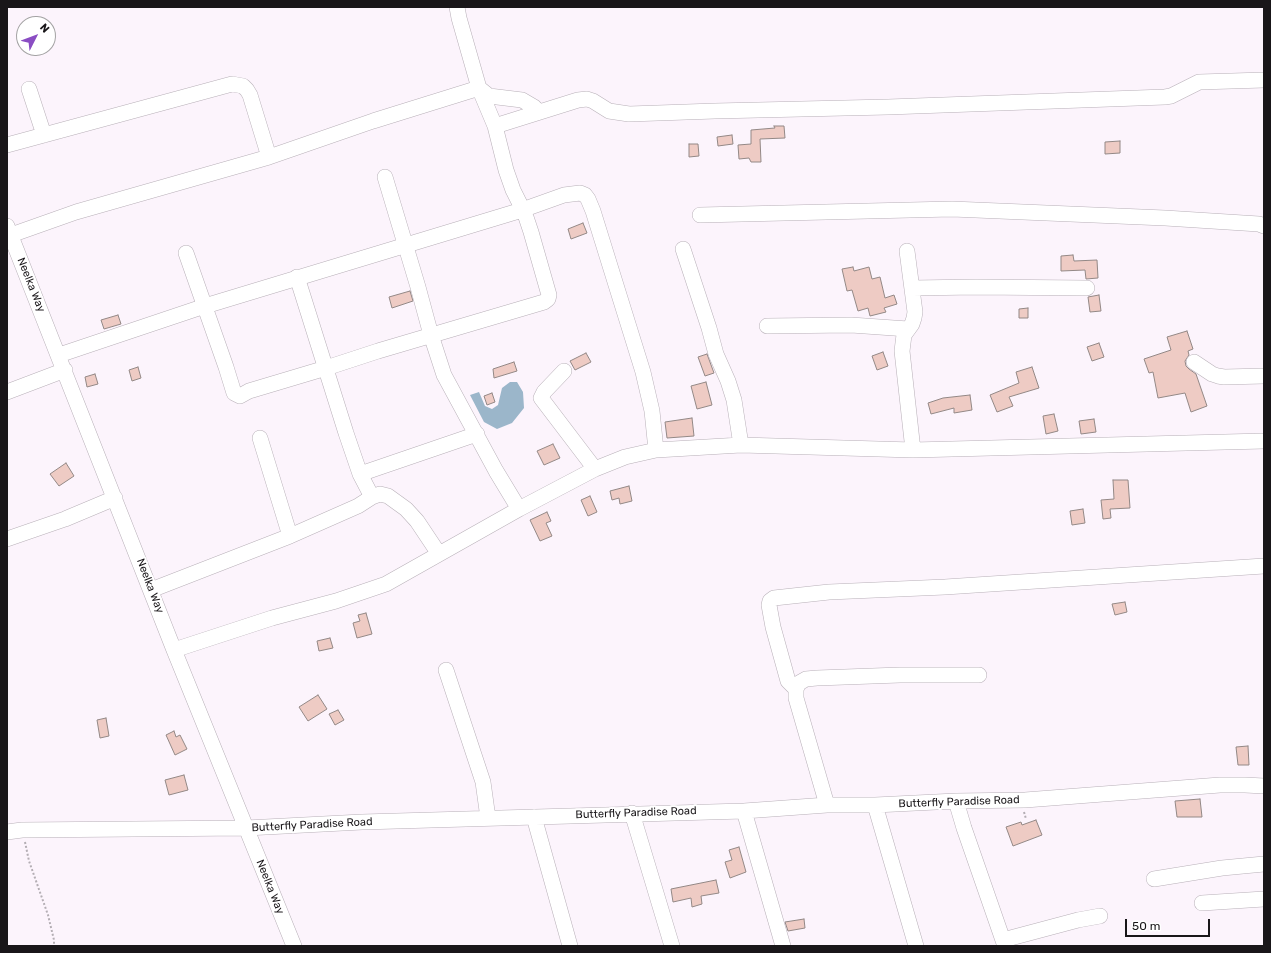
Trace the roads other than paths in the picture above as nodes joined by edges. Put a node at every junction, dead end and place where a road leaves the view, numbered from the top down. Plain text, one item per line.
1 (457, 7) edge
2 (1264, 80) edge
3 (29, 88) dead end
4 (479, 88) junction
5 (539, 112) junction
6 (494, 126) junction
7 (44, 135) junction
8 (7, 145) edge
9 (269, 157) junction
10 (385, 177) dead end
11 (522, 210) junction
12 (700, 215) dead end
13 (1264, 226) edge
14 (9, 230) edge
15 (404, 245) junction
16 (683, 249) dead end
17 (907, 251) dead end
18 (186, 253) dead end
19 (13, 256) edge
20 (297, 277) junction
21 (913, 288) junction
22 (1087, 288) dead end
23 (205, 306) junction
24 (767, 326) dead end
25 (908, 329) junction
26 (431, 335) junction
27 (59, 356) junction
28 (1194, 362) dead end
29 (326, 368) junction
30 (65, 370) junction
31 (564, 371) dead end
32 (1264, 376) edge
33 (7, 392) edge
34 (477, 434) junction
35 (260, 438) dead end
36 (1264, 441) edge
37 (741, 445) junction
38 (656, 450) junction
39 (913, 450) junction
40 (595, 468) junction
41 (360, 474) junction
42 (372, 497) junction
43 (115, 498) junction
44 (519, 509) junction
45 (290, 536) junction
46 (7, 539) edge
47 (440, 554) junction
48 (1264, 566) edge
49 (151, 590) junction
50 (174, 650) junction
51 (446, 670) dead end
52 (979, 675) dead end
53 (796, 689) junction
54 (1264, 786) edge
55 (956, 801) junction
56 (827, 805) junction
57 (875, 805) junction
58 (744, 811) junction
59 (632, 813) junction
60 (534, 817) junction
61 (488, 818) junction
62 (246, 828) junction
63 (7, 832) edge
64 (1264, 864) edge
65 (1154, 879) dead end
66 (1264, 899) edge
67 (1202, 903) dead end
68 (1100, 916) dead end
69 (1004, 943) edge
70 (294, 946) edge
71 (570, 946) edge
72 (672, 946) edge
73 (783, 946) edge
74 (916, 946) edge

1 - 4 street
2 - 5 street
3 - 7 street
4 - 5 street
4 - 6 street
4 - 9 street
5 - 6 street
6 - 11 street
7 - 8 street
7 - 9 street
9 - 14 street
10 - 15 street
11 - 15 street
11 - 26 street
11 - 38 street
12 - 13 street
14 - 19 street, Neelka Way
15 - 20 street
15 - 26 street
16 - 37 street
17 - 21 street
18 - 23 street
19 - 27 street, Neelka Way
20 - 23 street
20 - 29 street
21 - 22 street
21 - 25 street
23 - 27 street
23 - 29 street
24 - 25 street
25 - 39 street
26 - 29 street
26 - 34 street
27 - 30 street, Neelka Way
28 - 32 street
29 - 41 street
30 - 33 street
30 - 43 street, Neelka Way
31 - 40 street
34 - 41 street
34 - 44 street
35 - 45 street
36 - 39 street
37 - 38 street
37 - 39 street
38 - 40 street
40 - 44 street
41 - 42 street
42 - 45 street
42 - 47 street
43 - 46 street
43 - 49 street, Neelka Way
44 - 47 street
45 - 49 street
47 - 50 street
48 - 53 street
49 - 50 street, Neelka Way
50 - 62 street, Neelka Way
51 - 61 street
52 - 53 street
53 - 56 street
54 - 55 street, Butterfly Paradise Road
55 - 57 street, Butterfly Paradise Road
55 - 69 street
56 - 57 street, Butterfly Paradise Road
56 - 58 street, Butterfly Paradise Road
57 - 74 street
58 - 59 street, Butterfly Paradise Road
58 - 73 street
59 - 60 street, Butterfly Paradise Road
59 - 72 street
60 - 61 street, Butterfly Paradise Road
60 - 71 street
61 - 62 street, Butterfly Paradise Road
62 - 63 street, Butterfly Paradise Road
62 - 70 street, Neelka Way
64 - 65 street
66 - 67 street
68 - 69 street

